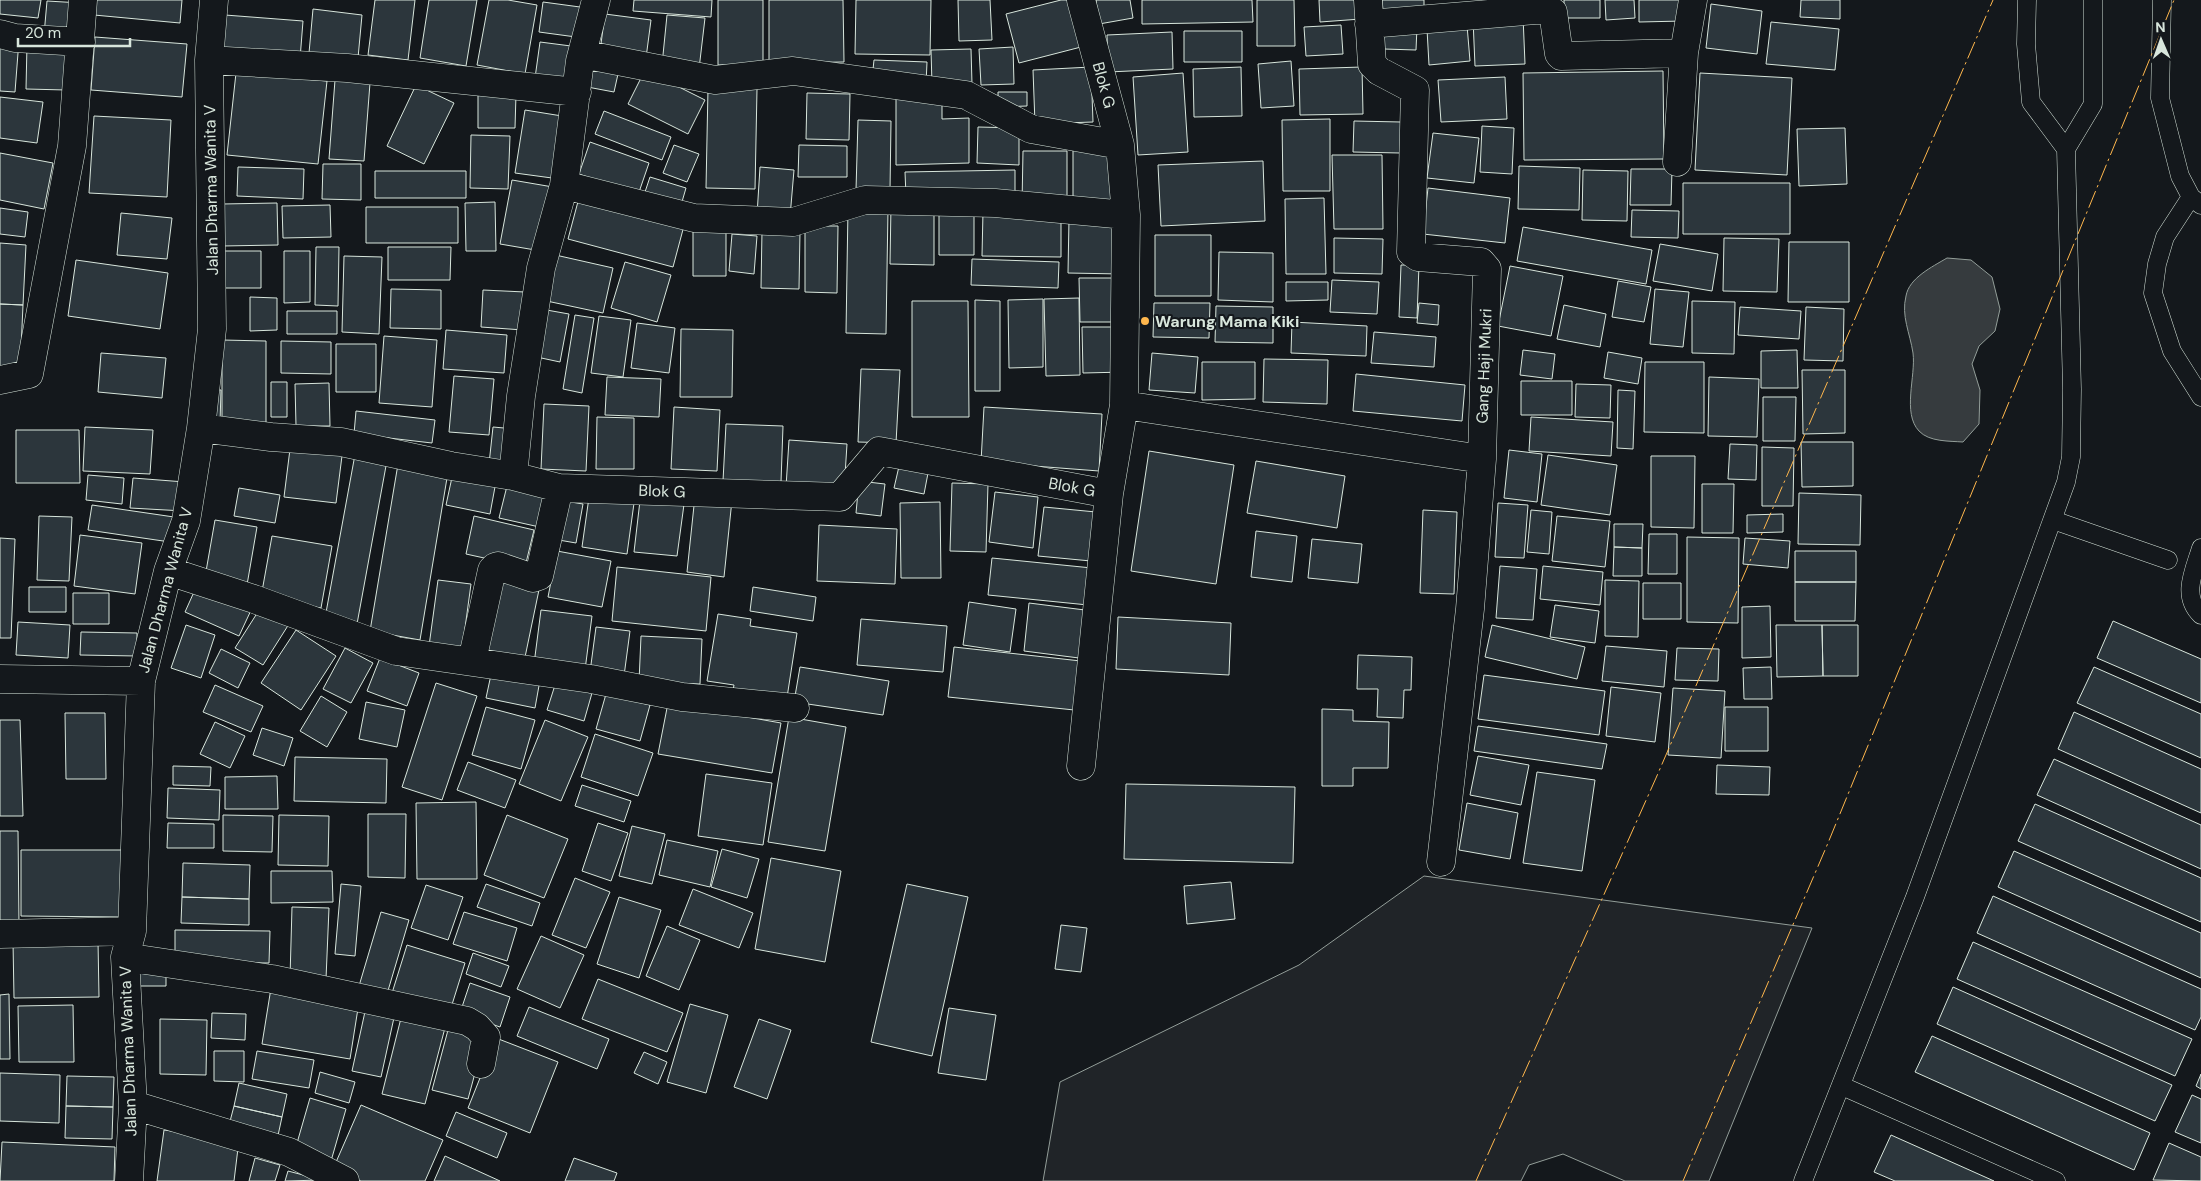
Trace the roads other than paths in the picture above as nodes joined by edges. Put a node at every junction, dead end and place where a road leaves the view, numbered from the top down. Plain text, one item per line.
1 (83, 0) edge
2 (214, 0) edge
3 (596, 0) edge
4 (1081, 0) edge
5 (1693, 0) edge
6 (2027, 0) edge
7 (2093, 0) edge
8 (2162, 0) edge
9 (1369, 12) edge
10 (0, 34) edge
11 (81, 42) junction
12 (1684, 53) junction
13 (582, 54) junction
14 (209, 60) junction
15 (577, 92) junction
16 (1120, 145) junction
17 (2066, 148) junction
18 (1677, 162) dead end
19 (564, 185) junction
20 (2196, 201) edge
21 (1126, 215) junction
22 (0, 380) edge
23 (2201, 397) edge
24 (1124, 405) junction
25 (201, 428) junction
26 (1482, 459) junction
27 (513, 476) junction
28 (559, 488) junction
29 (1109, 494) junction
30 (2053, 520) junction
31 (2201, 548) edge
32 (2168, 560) dead end
33 (168, 570) junction
34 (2201, 615) edge
35 (472, 661) junction
36 (0, 679) edge
37 (142, 681) junction
38 (795, 708) dead end
39 (1081, 766) dead end
40 (1441, 862) dead end
41 (132, 931) junction
42 (0, 934) edge
43 (125, 957) junction
44 (481, 1064) dead end
45 (1842, 1086) junction
46 (133, 1105) junction
47 (129, 1181) edge
48 (345, 1181) edge
49 (1803, 1181) edge
50 (2056, 1181) edge

1 - 11 street
2 - 14 street, Jalan Dharma Wanita V
3 - 13 street
4 - 16 street, Blok G
5 - 12 street
6 - 17 lane
7 - 17 lane
8 - 20 lane
9 - 12 street
9 - 26 street, Gang Haji Mukri
10 - 11 street
11 - 22 street
12 - 18 street
13 - 15 street
13 - 16 street
14 - 15 street
14 - 25 street, Jalan Dharma Wanita V
15 - 19 street
16 - 21 street, Blok G
17 - 30 lane
19 - 21 street
19 - 27 street
20 - 23 lane
21 - 24 street, Blok G
24 - 26 street
24 - 29 street, Blok G
25 - 27 street
25 - 33 street, Jalan Dharma Wanita V
26 - 40 street
27 - 28 street
28 - 29 street, Blok G
28 - 35 street
29 - 39 street
30 - 32 lane
30 - 45 lane
31 - 34 lane
33 - 35 street
33 - 37 street, Jalan Dharma Wanita V
35 - 38 street
36 - 37 street
37 - 41 street, Jalan Dharma Wanita V
41 - 42 street
41 - 43 street, Jalan Dharma Wanita V
43 - 44 street
43 - 46 street, Jalan Dharma Wanita V
45 - 49 lane
45 - 50 lane
46 - 47 street, Jalan Dharma Wanita V
46 - 48 street

